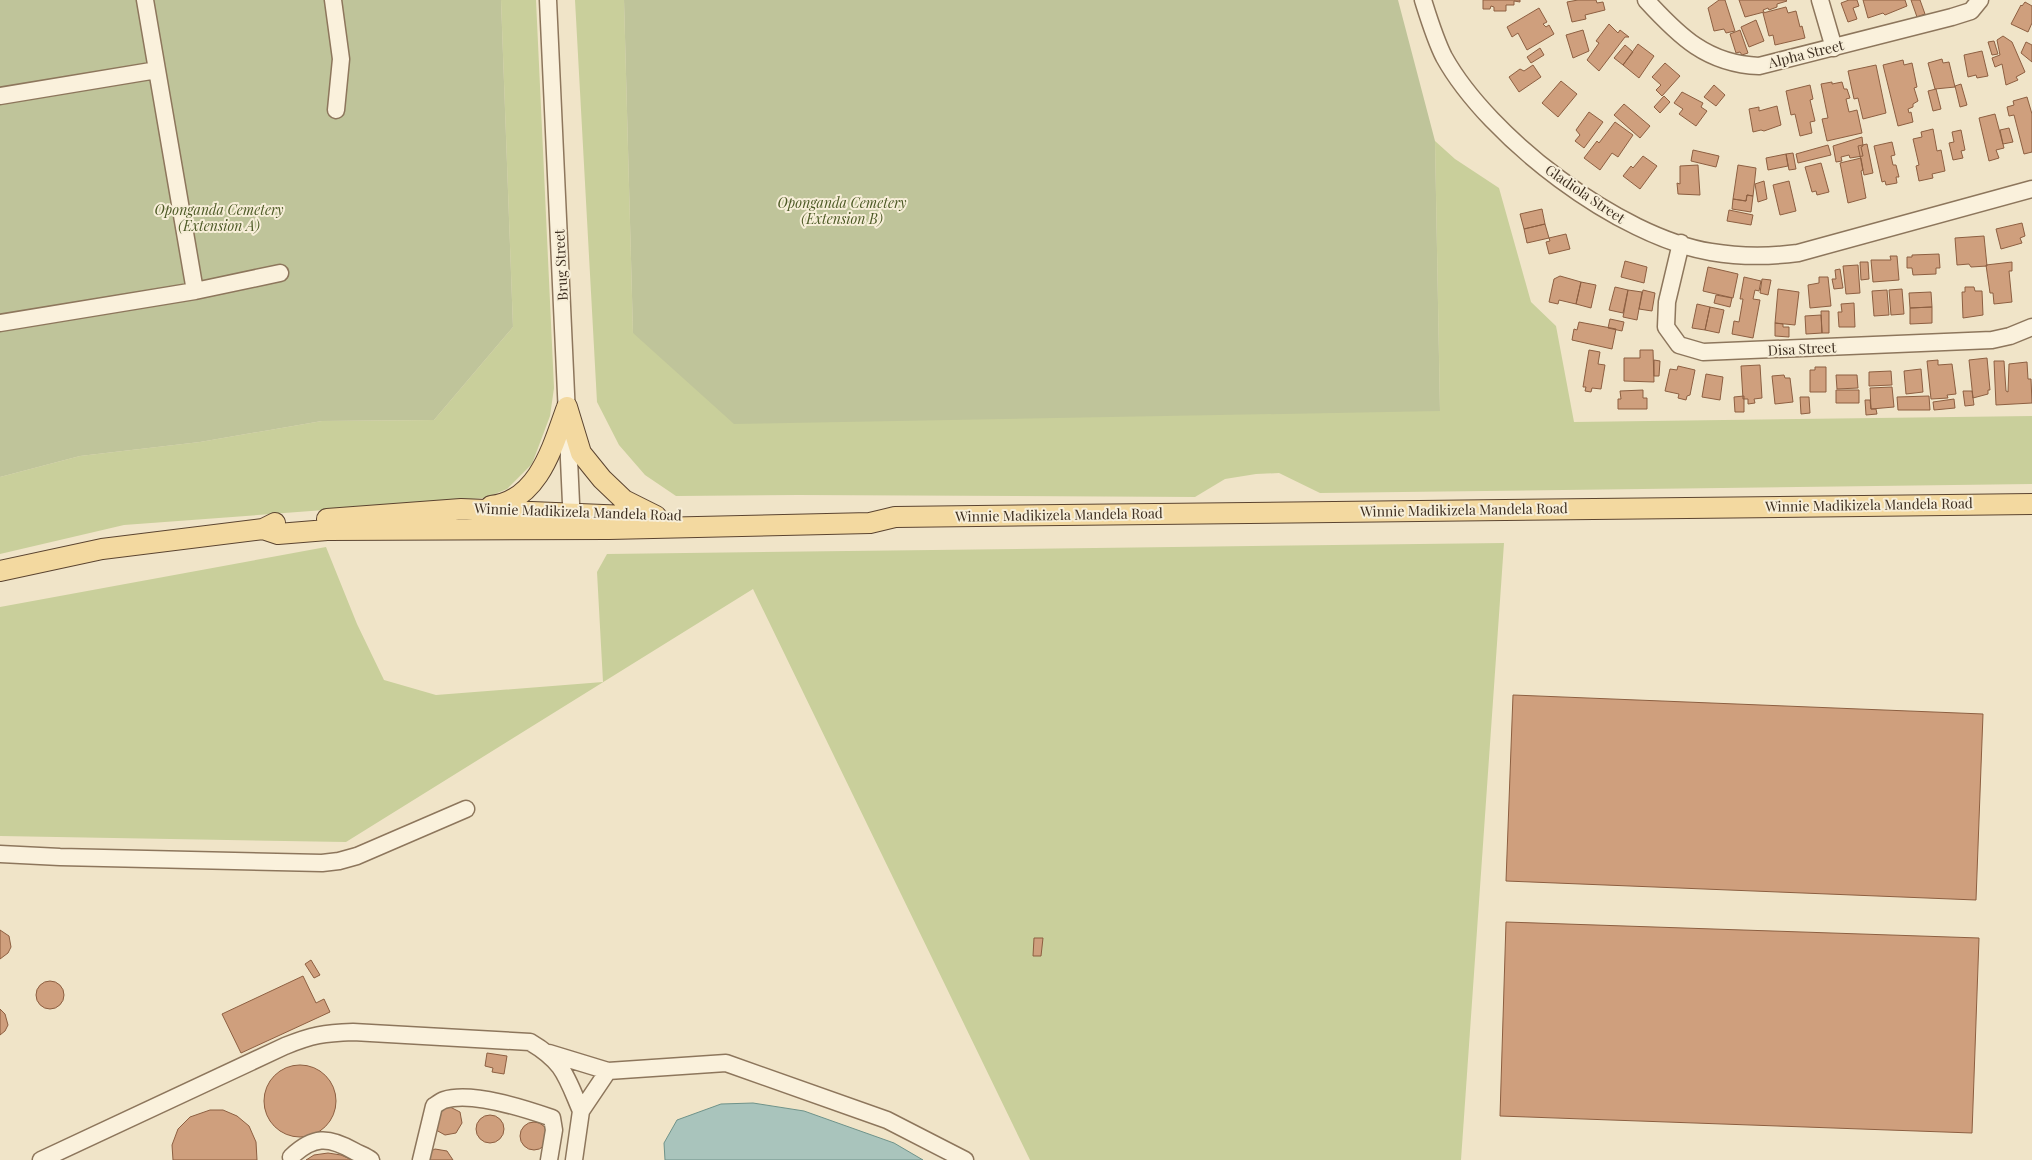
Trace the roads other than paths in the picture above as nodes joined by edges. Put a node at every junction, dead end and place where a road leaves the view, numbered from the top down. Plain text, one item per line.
1 (145, 0) edge
2 (333, 0) edge
3 (548, 0) edge
4 (1423, 0) edge
5 (1646, 0) edge
6 (1820, 0) edge
7 (1980, 0) edge
8 (1834, 48) junction
9 (157, 70) junction
10 (0, 96) edge
11 (336, 110) dead end
12 (2032, 189) edge
13 (1681, 244) junction
14 (280, 273) dead end
15 (194, 291) junction
16 (0, 323) edge
17 (2032, 327) edge
18 (567, 407) junction
19 (2032, 504) edge
20 (461, 509) junction
21 (656, 516) junction
22 (895, 517) junction
23 (572, 522) junction
24 (263, 529) junction
25 (0, 571) edge
26 (466, 809) dead end
27 (0, 854) edge
28 (549, 1053) junction
29 (608, 1071) junction
30 (581, 1111) junction
31 (291, 1157) dead end
32 (41, 1160) edge
33 (371, 1160) edge
34 (421, 1160) edge
35 (550, 1160) edge
36 (574, 1160) edge
37 (965, 1160) edge

1 - 9 street
2 - 11 street
3 - 18 street, Brug Street
4 - 13 street, Gladiola Street
5 - 8 street, Alpha Street
6 - 8 street
7 - 8 street, Alpha Street
9 - 10 street
9 - 15 street
12 - 13 street, Gladiola Street
13 - 17 street, Disa Street
14 - 15 street
15 - 16 street
18 - 20 main road
18 - 21 main road
18 - 23 street, Brug Street
19 - 22 main road, Winnie Madikizela Mandela Road
20 - 23 main road, Winnie Madikizela Mandela Road
20 - 24 main road, Winnie Madikizela Mandela Road
21 - 22 main road, Winnie Madikizela Mandela Road
21 - 23 main road, Winnie Madikizela Mandela Road
22 - 23 main road, Winnie Madikizela Mandela Road
23 - 24 main road, Winnie Madikizela Mandela Road
24 - 25 main road, Winnie Madikizela Mandela Road
26 - 27 street
28 - 29 street
28 - 30 street
28 - 32 street
29 - 30 street
29 - 37 street
30 - 36 street
31 - 33 street
34 - 35 street

